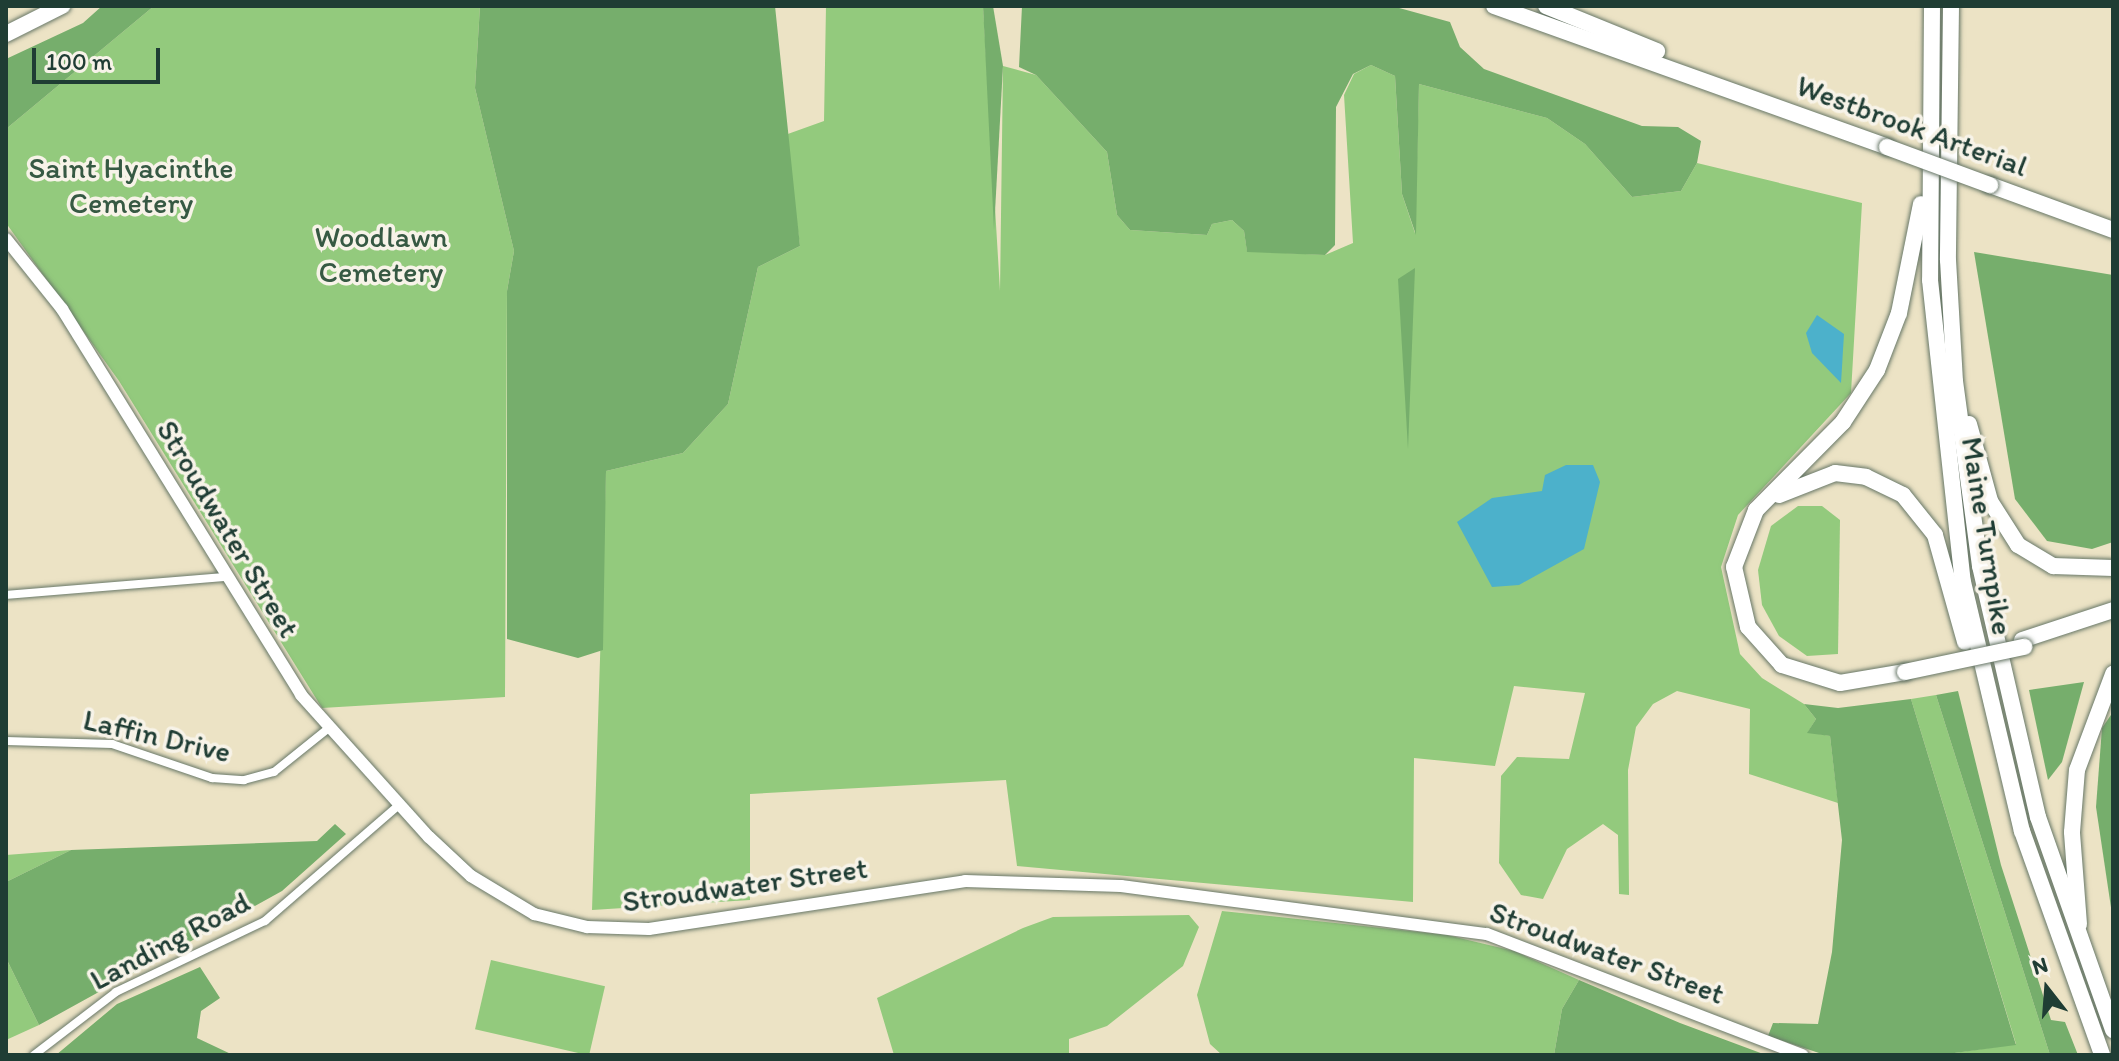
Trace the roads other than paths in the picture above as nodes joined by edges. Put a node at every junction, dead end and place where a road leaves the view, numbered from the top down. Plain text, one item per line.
1 (62, 6) edge
2 (1494, 6) edge
3 (1546, 6) edge
4 (1932, 6) edge
5 (1951, 6) edge
6 (6, 34) edge
7 (1691, 74) junction
8 (1929, 184) junction
9 (2113, 230) edge
10 (6, 239) edge
11 (1951, 294) junction
12 (2113, 568) edge
13 (226, 577) junction
14 (6, 595) edge
15 (2113, 610) edge
16 (2113, 618) edge
17 (2023, 643) junction
18 (1905, 668) junction
19 (2113, 674) edge
20 (1986, 698) junction
21 (329, 728) junction
22 (6, 741) edge
23 (399, 805) junction
24 (2080, 946) junction
25 (2113, 1030) edge
26 (34, 1055) edge
27 (1803, 1055) edge
28 (2102, 1055) edge

1 - 6 highway
2 - 7 highway, Westbrook Arterial
3 - 7 highway, Westbrook Arterial
4 - 8 highway, Maine Turnpike
5 - 11 highway, Maine Turnpike
7 - 9 highway, Westbrook Arterial, bridge
8 - 18 highway
8 - 20 highway, Maine Turnpike
10 - 13 main road, Stroudwater Street
11 - 12 highway
11 - 24 highway, Maine Turnpike
13 - 14 street
13 - 21 main road, Stroudwater Street
15 - 17 highway
16 - 17 highway
17 - 18 highway
18 - 20 highway
19 - 24 highway
20 - 28 highway, Maine Turnpike
21 - 22 street, Laffin Drive
21 - 23 main road, Stroudwater Street
23 - 26 street, Landing Road
23 - 27 main road, Stroudwater Street
24 - 25 highway, Maine Turnpike

